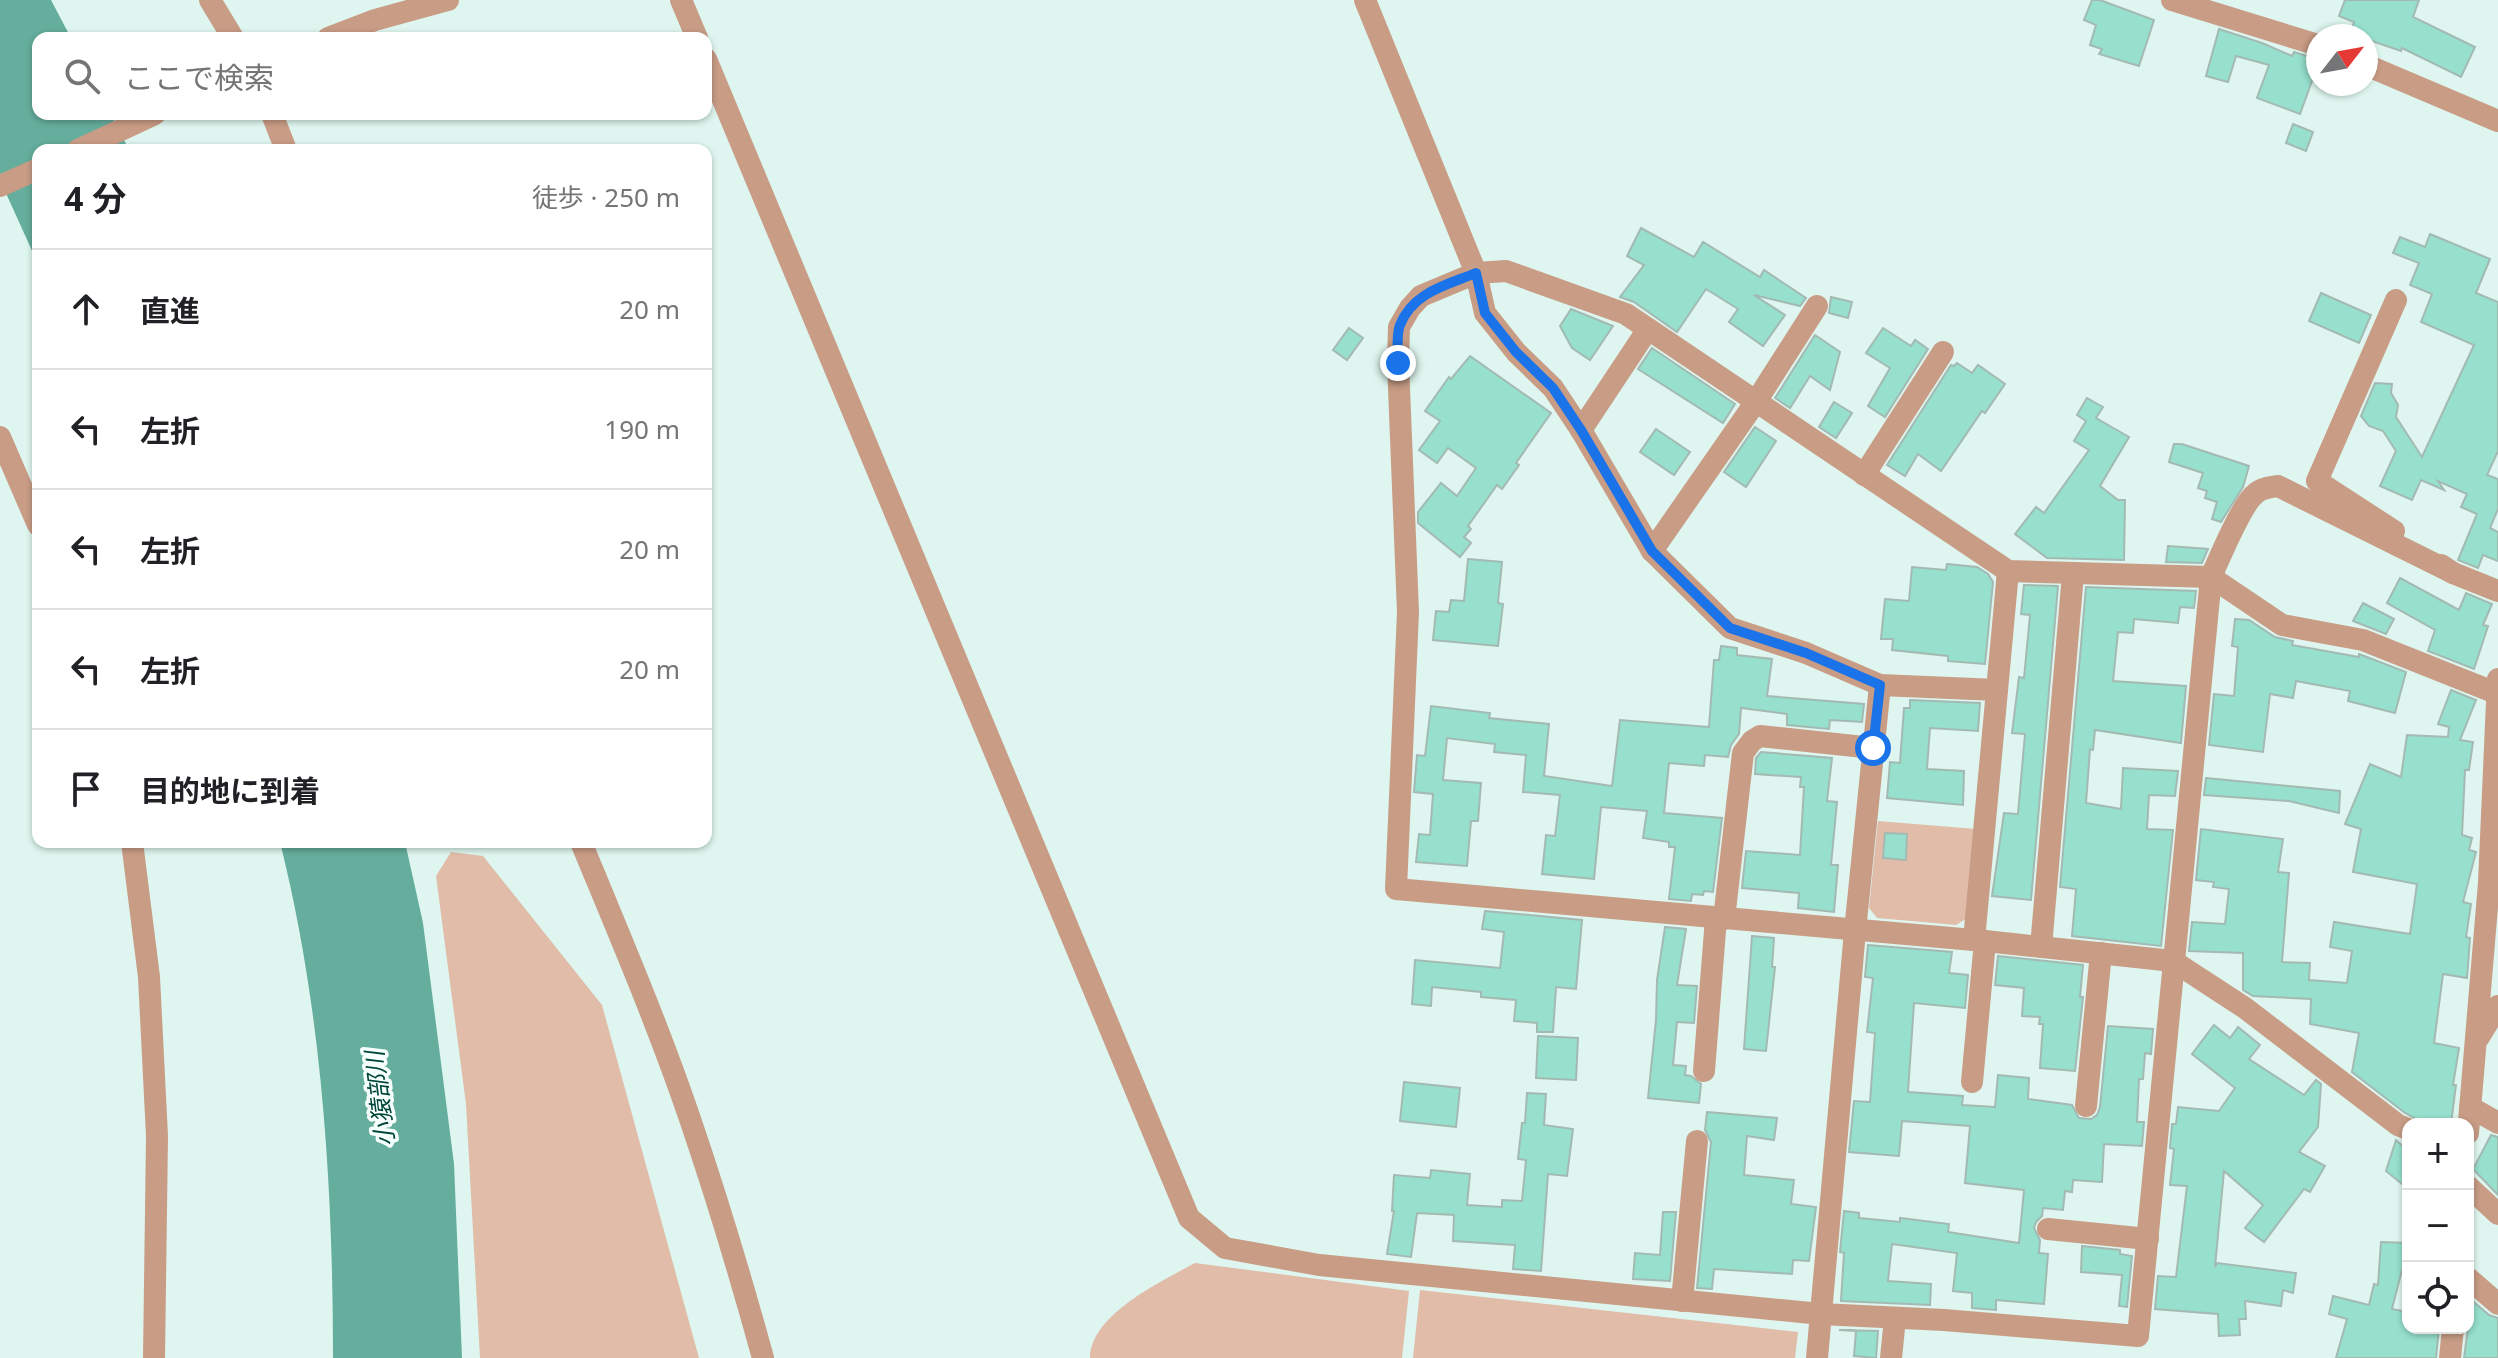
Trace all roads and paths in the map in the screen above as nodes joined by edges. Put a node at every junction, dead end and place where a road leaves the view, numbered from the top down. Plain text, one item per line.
1 (210, 0) edge
2 (448, 0) edge
3 (681, 0) edge
4 (1365, 0) edge
5 (2172, 0) edge
6 (229, 32) edge
7 (344, 32) edge
8 (694, 32) edge
9 (2306, 41) edge
10 (2378, 70) edge
11 (712, 73) edge
12 (142, 120) edge
13 (274, 120) edge
14 (2498, 121) edge
15 (91, 144) edge
16 (284, 144) edge
17 (32, 172) edge
18 (0, 186) edge
19 (1476, 273) junction
20 (2396, 300) dead end
21 (1817, 306) dead end
22 (1648, 329) junction
23 (1943, 352) dead end
24 (1757, 400) junction
25 (1581, 430) junction
26 (0, 437) edge
27 (1864, 475) junction
28 (32, 511) edge
29 (1652, 551) junction
30 (2008, 571) junction
31 (2453, 573) junction
32 (2073, 574) junction
33 (2211, 577) junction
34 (2498, 591) edge
35 (1880, 685) junction
36 (2497, 686) edge
37 (1997, 690) junction
38 (1873, 748) junction
39 (133, 848) edge
40 (583, 848) edge
41 (1720, 918) junction
42 (1855, 931) junction
43 (1980, 941) junction
44 (2041, 947) junction
45 (2101, 953) junction
46 (2173, 961) junction
47 (2498, 1006) edge
48 (2476, 1041) junction
49 (1704, 1071) dead end
50 (1972, 1082) dead end
51 (2086, 1106) dead end
52 (2470, 1107) junction
53 (2469, 1118) edge
54 (2498, 1123) edge
55 (2402, 1127) edge
56 (1697, 1141) dead end
57 (2472, 1190) edge
58 (2498, 1214) edge
59 (2048, 1229) dead end
60 (2148, 1239) junction
61 (2474, 1283) edge
62 (1682, 1301) junction
63 (2498, 1304) edge
64 (1821, 1314) junction
65 (1895, 1318) junction
66 (2452, 1334) edge
67 (154, 1358) edge
68 (763, 1358) edge
69 (1817, 1358) edge
70 (1891, 1358) edge
71 (2450, 1358) edge

1 - 6 street
2 - 7 street
3 - 8 street
4 - 19 street
5 - 9 street
10 - 14 street
11 - 62 street
12 - 15 street
13 - 16 street
17 - 18 street
19 - 22 street
19 - 25 street
19 - 41 street
20 - 31 street
21 - 24 street
22 - 24 street
22 - 25 street
23 - 27 street
24 - 27 street
24 - 29 street
25 - 29 street
26 - 28 street
27 - 30 street
29 - 35 street
30 - 32 street
30 - 37 street
31 - 33 street
31 - 34 street
32 - 33 street
32 - 44 street
33 - 36 street
33 - 46 street
35 - 37 street
35 - 38 street
36 - 48 street
37 - 43 street
38 - 41 street
38 - 42 street
39 - 67 street
40 - 68 street
41 - 42 street
41 - 49 street
42 - 43 street
42 - 64 street
43 - 44 street
43 - 50 street
44 - 45 street
45 - 46 street
45 - 51 street
46 - 55 street
46 - 60 street
47 - 48 street
48 - 52 street
52 - 53 street
52 - 54 street
56 - 62 street
57 - 58 street
59 - 60 street
60 - 65 street
61 - 63 street
62 - 64 street
64 - 65 street
64 - 69 street
65 - 70 street
66 - 71 street

